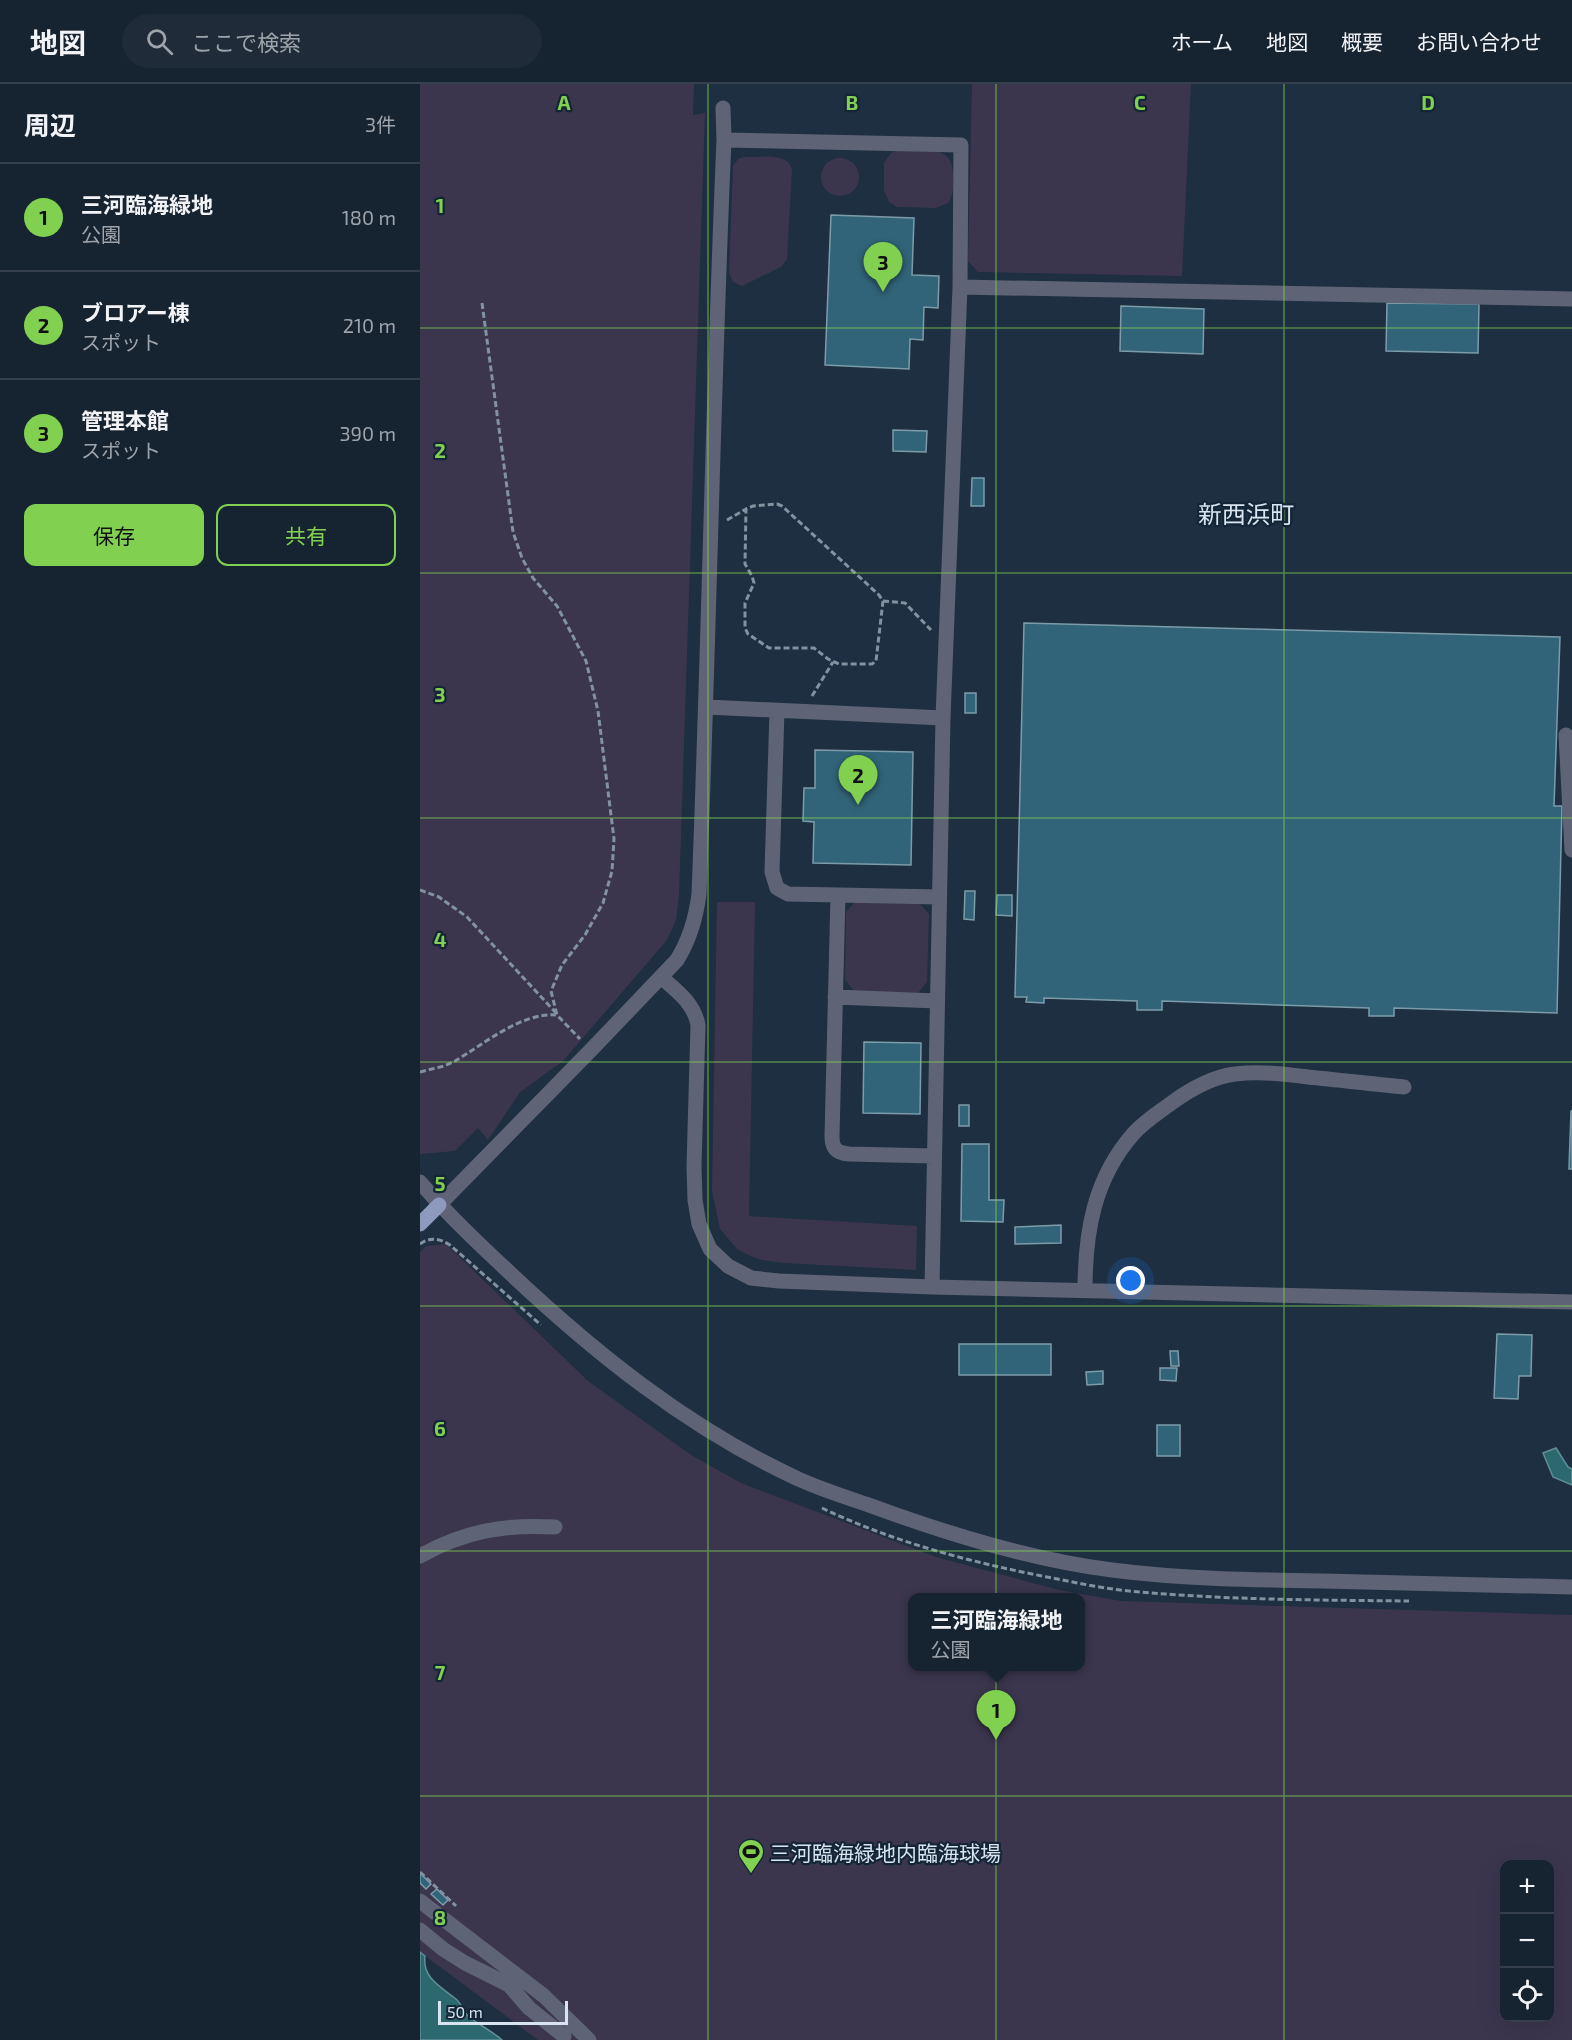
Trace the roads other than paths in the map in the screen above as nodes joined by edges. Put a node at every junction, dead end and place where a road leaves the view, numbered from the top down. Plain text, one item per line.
1 (723, 108) dead end
2 (724, 140) junction
3 (960, 286) junction
4 (1572, 298) edge
5 (707, 707) junction
6 (777, 711) junction
7 (943, 718) junction
8 (1566, 735) dead end
9 (1572, 850) edge
10 (838, 895) junction
11 (939, 897) junction
12 (661, 977) junction
13 (836, 997) junction
14 (937, 1001) junction
15 (1404, 1087) dead end
16 (934, 1156) junction
17 (420, 1182) edge
18 (440, 1205) junction
19 (420, 1224) edge
20 (932, 1287) junction
21 (1085, 1290) junction
22 (1572, 1302) edge
23 (555, 1527) dead end
24 (420, 1556) edge
25 (1572, 1587) edge
26 (420, 1901) edge
27 (420, 1930) edge
28 (564, 2036) dead end
29 (589, 2040) edge

1 - 2 street
2 - 3 street
2 - 5 street
3 - 4 street
3 - 7 street
5 - 6 street
5 - 12 street
6 - 7 street
6 - 10 street
7 - 11 street
8 - 9 street
10 - 11 street
10 - 13 street
11 - 14 street
12 - 18 street
12 - 20 street
13 - 14 street
13 - 16 street
14 - 16 street
15 - 21 street
16 - 20 street
17 - 18 street
18 - 19 main road
18 - 25 street
20 - 21 street
21 - 22 street
23 - 24 street
26 - 29 street
27 - 28 street

